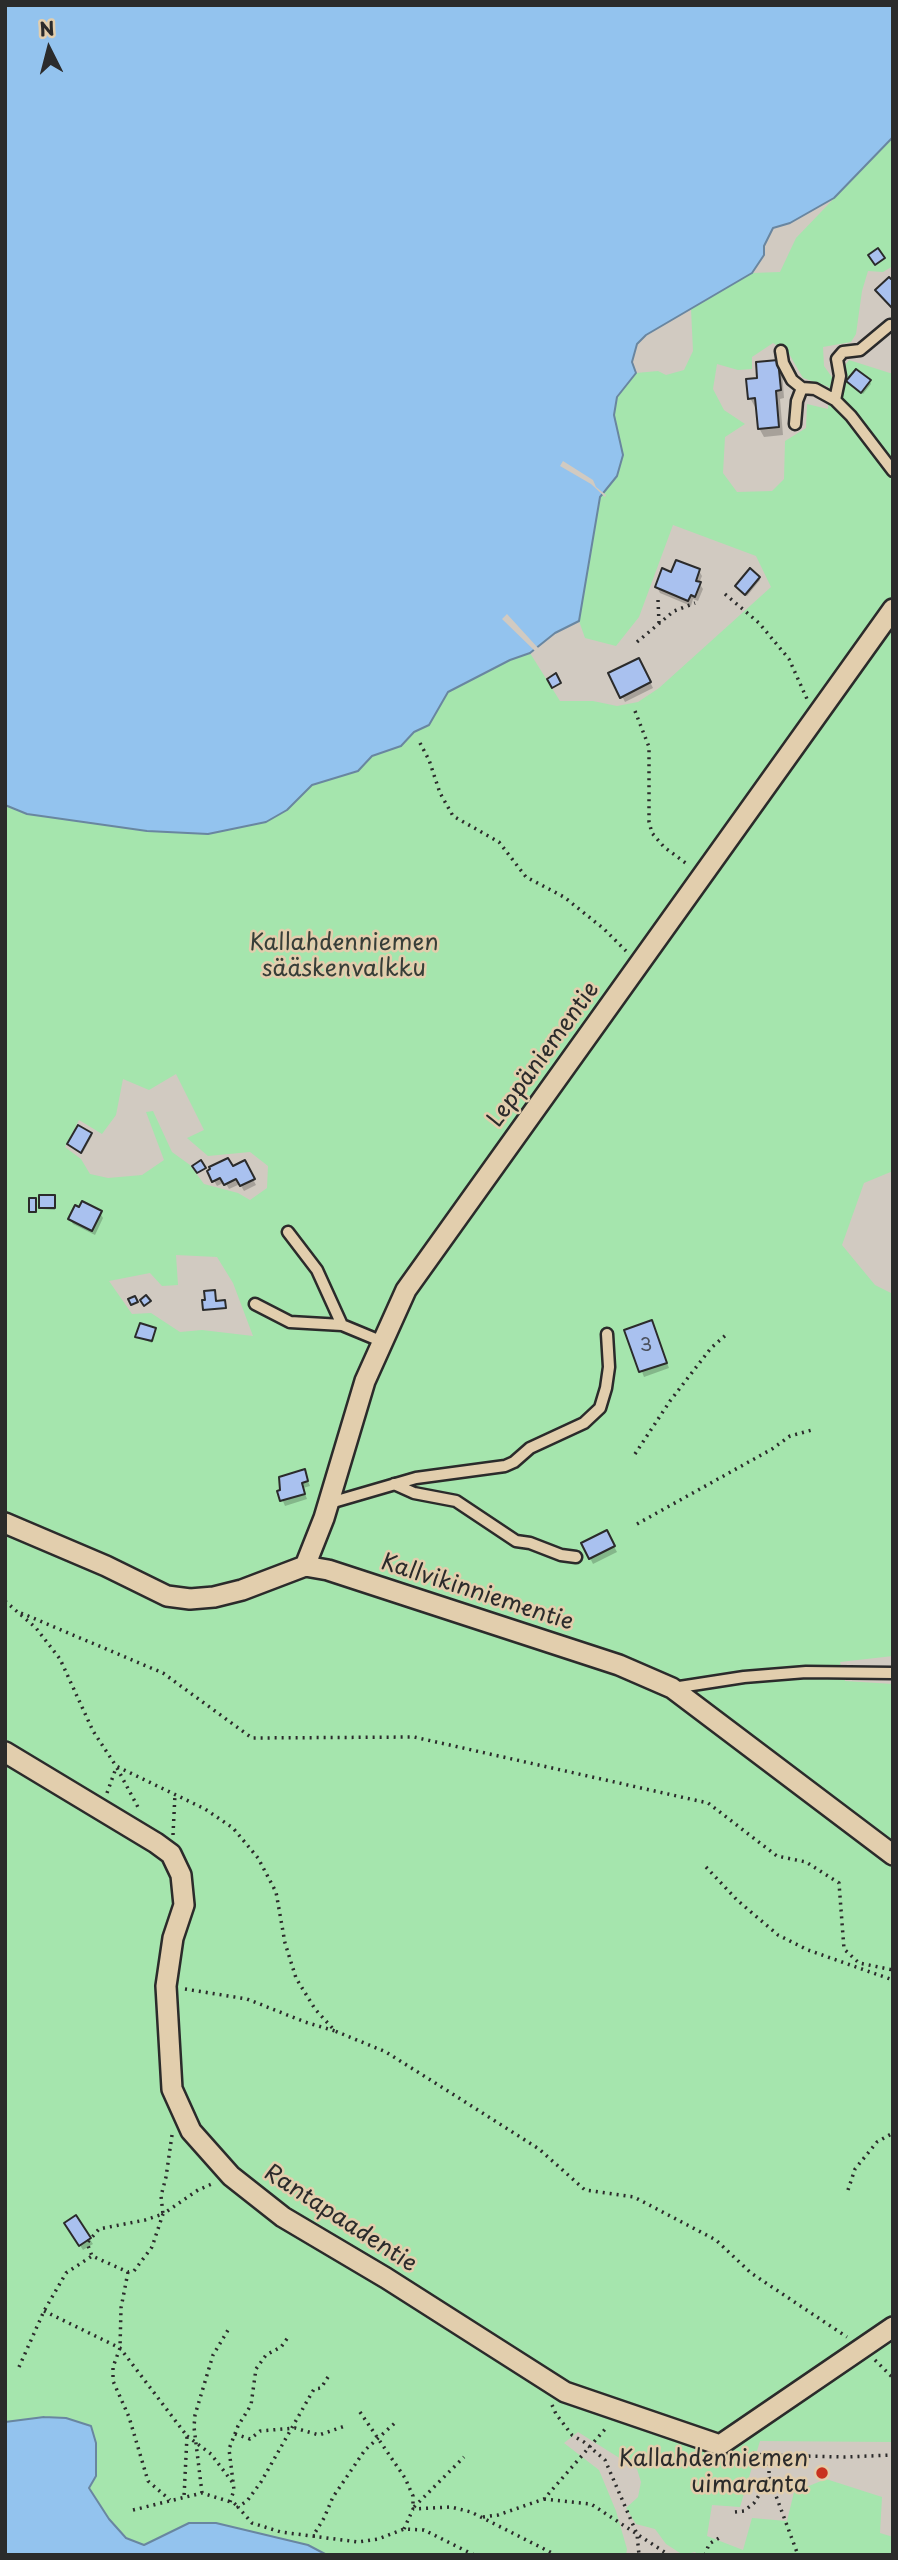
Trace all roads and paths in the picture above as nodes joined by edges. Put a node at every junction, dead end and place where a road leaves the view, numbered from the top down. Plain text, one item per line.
1 (890, 325) dead end
2 (781, 351) dead end
3 (802, 388) junction
4 (835, 400) junction
5 (795, 424) dead end
6 (893, 471) edge
7 (725, 594) dead end
8 (658, 600) dead end
9 (695, 603) dead end
10 (893, 609) edge
11 (659, 625) junction
12 (637, 642) dead end
13 (635, 711) dead end
14 (814, 717) junction
15 (420, 743) dead end
16 (703, 875) junction
17 (635, 970) junction
18 (288, 1232) dead end
19 (255, 1304) dead end
20 (342, 1325) junction
21 (607, 1334) dead end
22 (727, 1334) dead end
23 (384, 1342) junction
24 (812, 1430) dead end
25 (635, 1454) dead end
26 (393, 1484) junction
27 (328, 1504) junction
28 (5, 1523) edge
29 (637, 1524) dead end
30 (576, 1557) dead end
31 (305, 1566) junction
32 (5, 1601) edge
33 (16, 1611) junction
34 (893, 1673) edge
35 (673, 1688) junction
36 (5, 1752) edge
37 (117, 1766) junction
38 (175, 1794) junction
39 (106, 1813) junction
40 (141, 1813) dead end
41 (171, 1854) junction
42 (893, 1855) edge
43 (706, 1867) dead end
44 (893, 1970) edge
45 (893, 1980) edge
46 (166, 1986) junction
47 (335, 2031) junction
48 (180, 2106) junction
49 (893, 2133) edge
50 (231, 2176) junction
51 (848, 2190) dead end
52 (163, 2214) junction
53 (92, 2256) junction
54 (128, 2273) junction
55 (44, 2311) junction
56 (893, 2327) edge
57 (228, 2330) dead end
58 (289, 2336) dead end
59 (862, 2346) junction
60 (120, 2348) junction
61 (19, 2367) dead end
62 (328, 2377) dead end
63 (541, 2377) junction
64 (893, 2378) edge
65 (620, 2410) junction
66 (360, 2412) dead end
67 (396, 2422) dead end
68 (345, 2426) dead end
69 (291, 2429) junction
70 (235, 2434) junction
71 (187, 2436) junction
72 (377, 2439) junction
73 (196, 2442) junction
74 (720, 2445) junction
75 (590, 2448) junction
76 (769, 2455) junction
77 (893, 2455) edge
78 (464, 2457) dead end
79 (769, 2477) junction
80 (234, 2485) junction
81 (202, 2493) junction
82 (184, 2497) junction
83 (544, 2499) junction
84 (170, 2500) junction
85 (230, 2502) junction
86 (238, 2507) junction
87 (413, 2509) junction
88 (133, 2510) dead end
89 (736, 2512) dead end
90 (481, 2518) junction
91 (404, 2529) junction
92 (638, 2534) junction
93 (313, 2536) junction
94 (719, 2538) dead end
95 (474, 2555) edge
96 (556, 2555) edge
97 (639, 2555) edge
98 (669, 2555) edge
99 (705, 2555) edge
100 (798, 2555) edge

1 - 4 lane
2 - 3 lane
3 - 4 lane
3 - 5 lane
4 - 6 lane
7 - 14 path
8 - 11 path
9 - 11 path
10 - 14 street, Leppäniementie
11 - 12 path
13 - 16 path
14 - 16 street, Leppäniementie
15 - 17 path
16 - 17 street, Leppäniementie
17 - 23 street, Leppäniementie
18 - 20 lane
19 - 20 lane
20 - 23 lane
21 - 26 lane
22 - 25 path
23 - 27 street, Leppäniementie
24 - 29 path
26 - 27 lane
26 - 30 lane
27 - 31 street, Leppäniementie
28 - 31 street
31 - 35 street, Kallvikinniementie
32 - 33 path
33 - 37 path
33 - 44 path
34 - 35 lane
35 - 42 street, Kallvikinniementie
36 - 39 street
37 - 38 path
37 - 39 path
37 - 40 path
38 - 41 path
38 - 47 path
39 - 41 street
41 - 46 street, Rantapaadentie
43 - 45 path
46 - 47 path
46 - 48 street, Rantapaadentie
47 - 59 path
48 - 50 street, Rantapaadentie
48 - 52 path
49 - 51 path
50 - 52 path
50 - 63 street, Rantapaadentie
52 - 53 path
52 - 54 path
53 - 54 path
53 - 55 path
54 - 60 path
55 - 60 path
55 - 61 path
56 - 59 street
57 - 73 path
58 - 70 path
59 - 64 path
59 - 74 street
60 - 71 path
60 - 84 path
62 - 69 path
63 - 65 street, Rantapaadentie
63 - 75 path
65 - 74 street, Rantapaadentie
65 - 75 path
66 - 72 path
67 - 72 path
68 - 69 path
69 - 70 path
69 - 86 path
70 - 80 path
71 - 73 path
71 - 82 path
72 - 87 path
72 - 93 path
73 - 80 path
73 - 81 path
74 - 76 path
75 - 83 path
75 - 92 path
76 - 77 path
76 - 79 path
78 - 87 path
79 - 89 path
79 - 100 path
80 - 85 path
81 - 82 path
81 - 85 path
82 - 84 path
83 - 90 path
83 - 92 path
84 - 88 path
85 - 86 path
86 - 93 path
87 - 90 path
87 - 91 path
90 - 96 path
91 - 93 path
91 - 95 path
92 - 97 path
92 - 98 path
94 - 99 path

